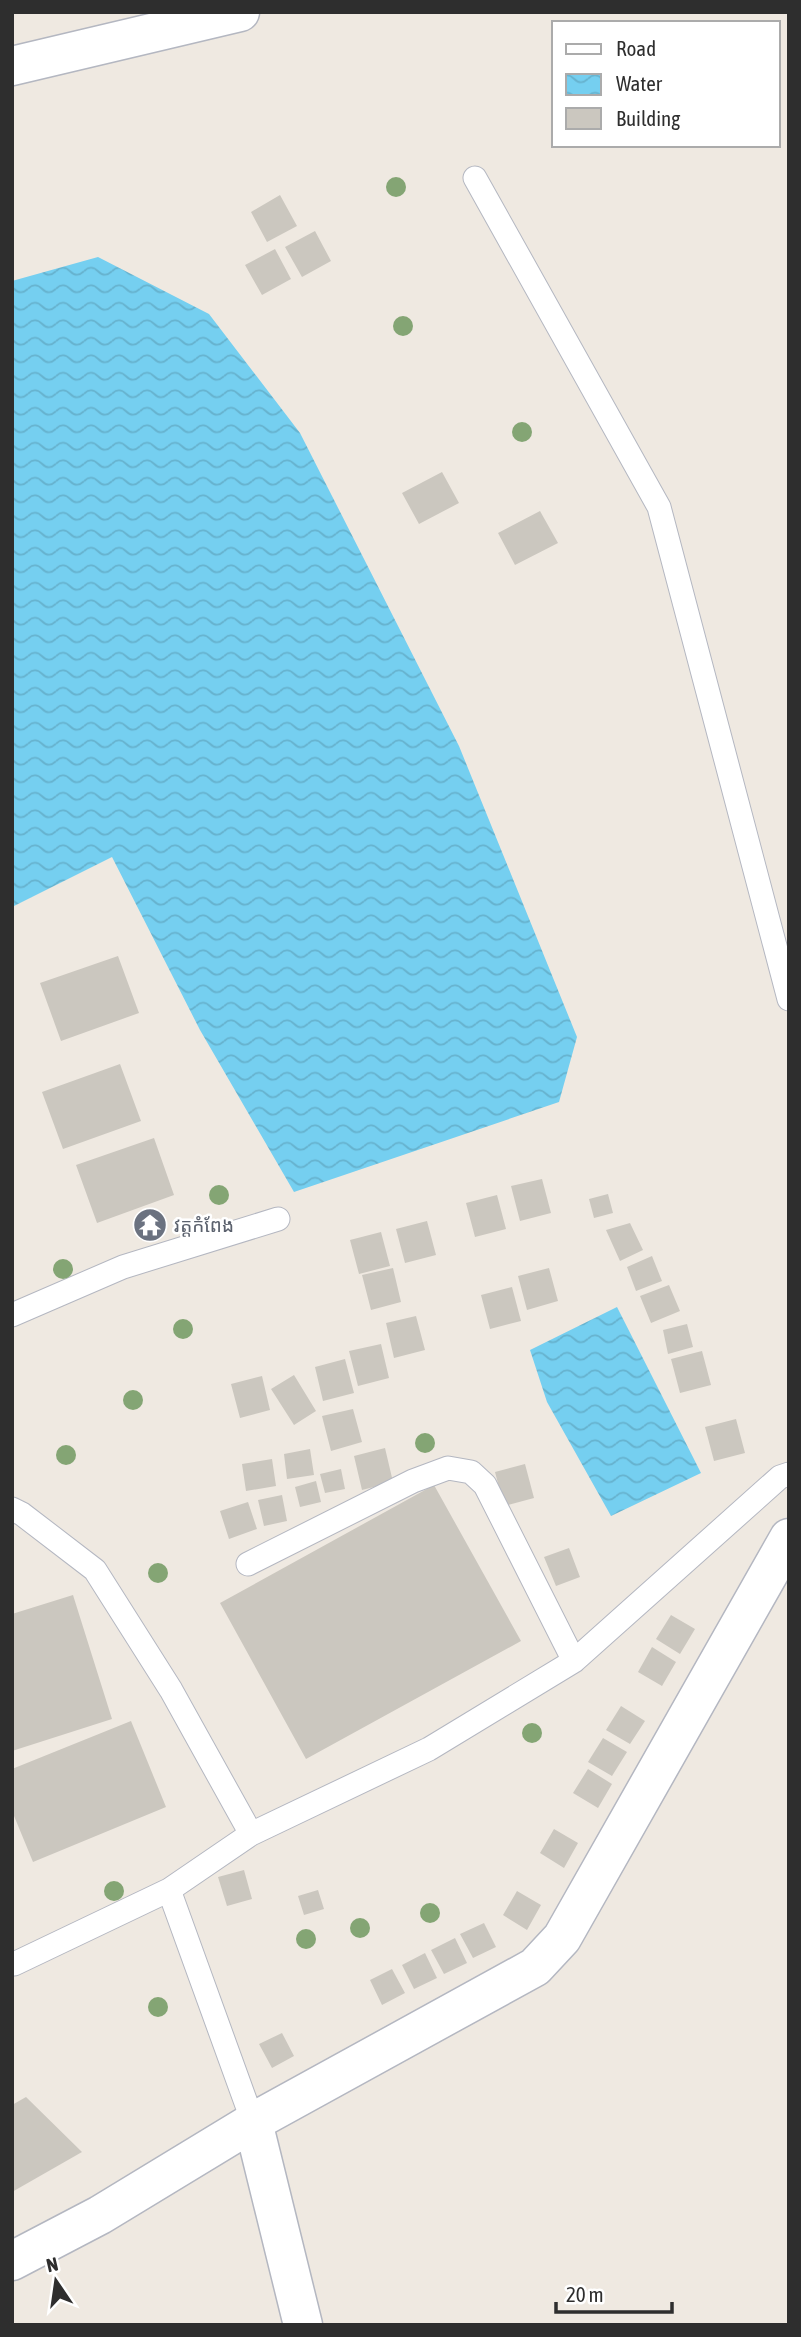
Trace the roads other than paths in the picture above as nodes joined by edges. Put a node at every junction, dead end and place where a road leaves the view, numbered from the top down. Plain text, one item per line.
1 (240, 12) edge
2 (12, 66) edge
3 (475, 178) dead end
4 (789, 999) edge
5 (278, 1219) dead end
6 (12, 1315) edge
7 (789, 1474) edge
8 (12, 1509) edge
9 (789, 1538) edge
10 (248, 1564) dead end
11 (574, 1661) junction
12 (251, 1834) junction
13 (169, 1890) junction
14 (14, 1964) edge
15 (253, 2122) junction
16 (12, 2261) edge
17 (303, 2325) edge

1 - 2 street
3 - 4 lane
5 - 6 lane
7 - 11 lane
8 - 12 lane
9 - 15 street
10 - 11 lane
11 - 12 lane
12 - 13 lane
13 - 14 lane
13 - 15 lane
15 - 16 street
15 - 17 street

